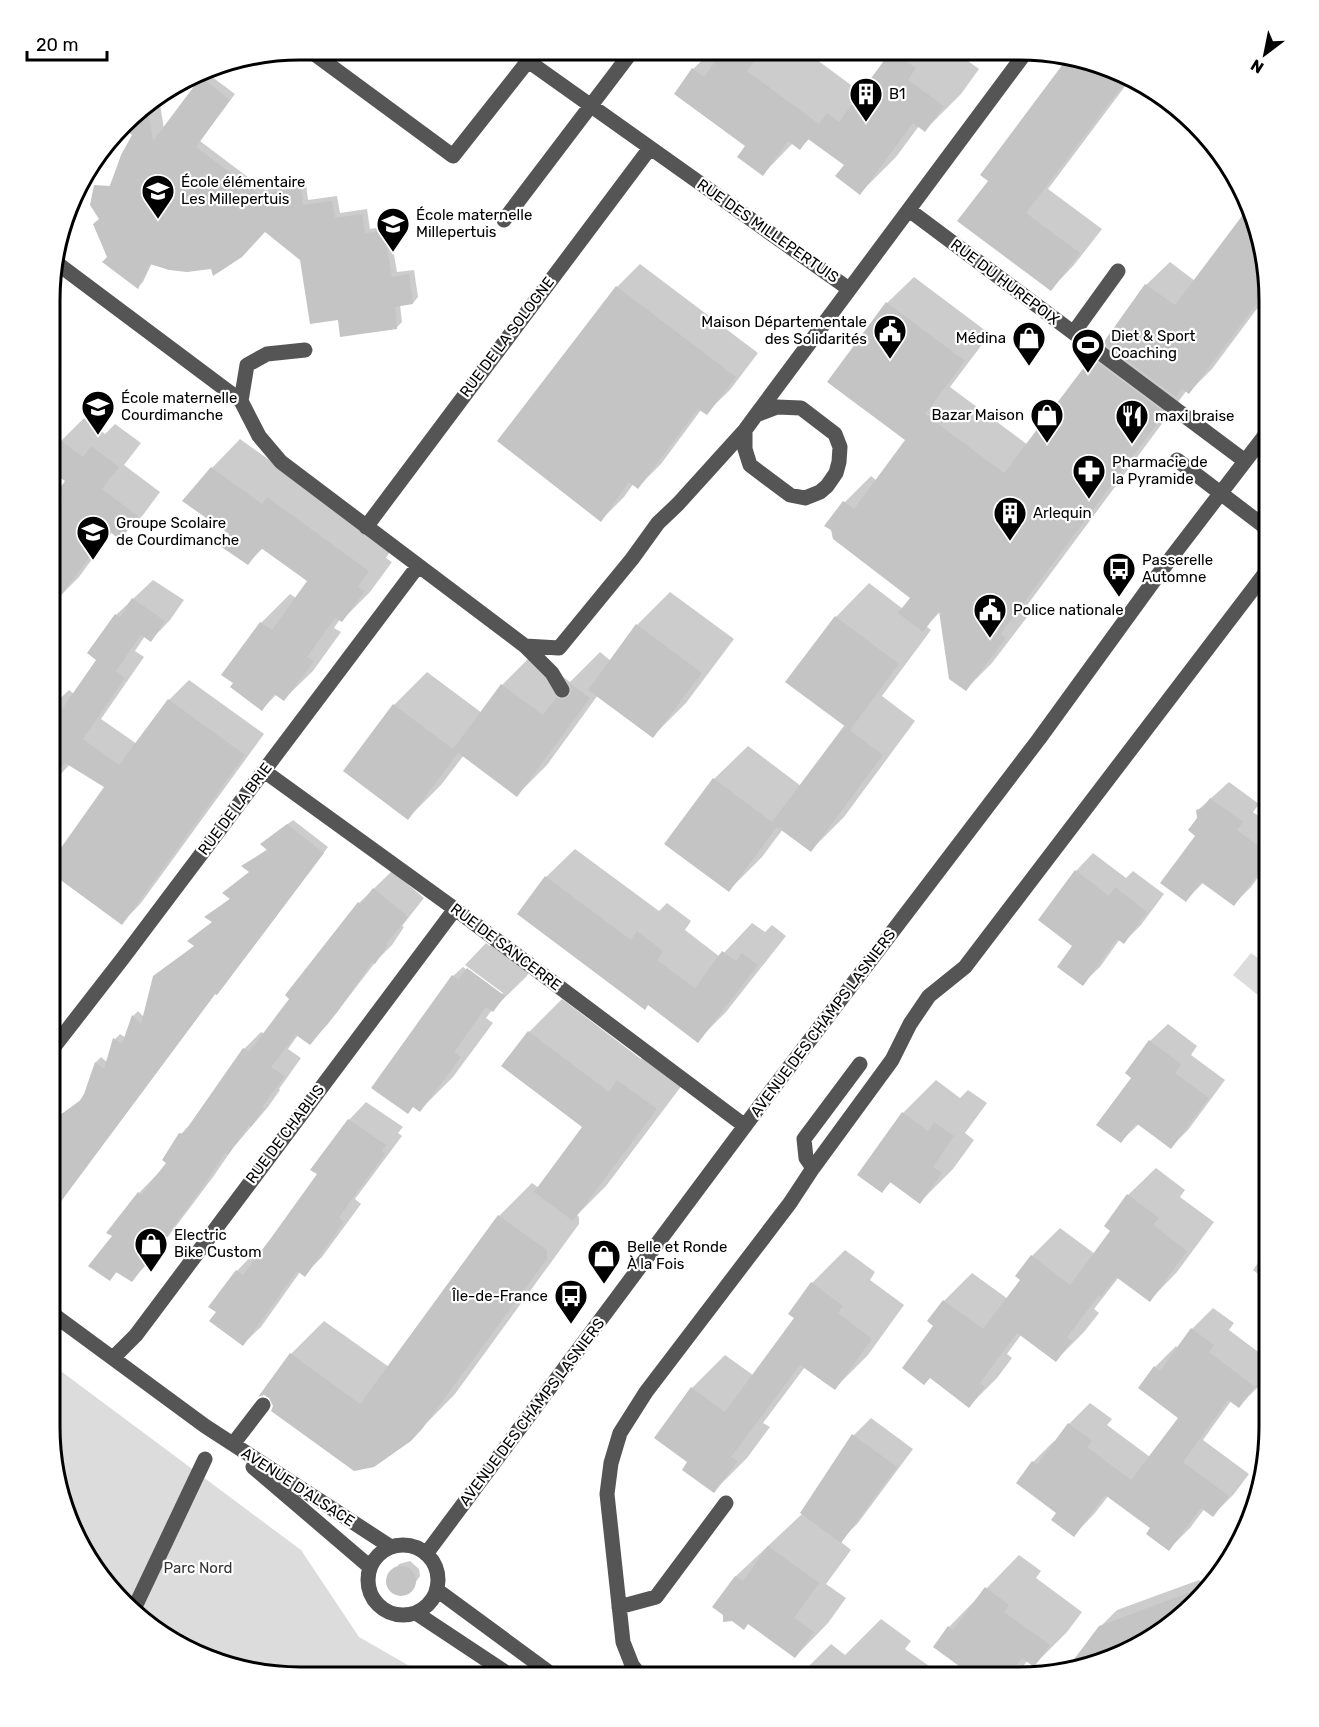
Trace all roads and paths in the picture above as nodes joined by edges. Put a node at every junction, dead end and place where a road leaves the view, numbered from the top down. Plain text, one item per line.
1 (323, 60) edge
2 (527, 60) edge
3 (537, 60) edge
4 (626, 60) edge
5 (1020, 60) edge
6 (592, 106) junction
7 (650, 148) junction
8 (909, 210) junction
9 (504, 220) dead end
10 (62, 267) edge
11 (1118, 271) dead end
12 (849, 289) junction
13 (1074, 332) junction
14 (304, 350) dead end
15 (242, 401) junction
16 (756, 415) junction
17 (745, 430) junction
18 (1259, 443) edge
19 (1177, 460) dead end
20 (1245, 461) junction
21 (1221, 493) junction
22 (1259, 522) edge
23 (366, 527) junction
24 (418, 566) junction
25 (1259, 581) edge
26 (525, 646) junction
27 (562, 690) dead end
28 (264, 771) junction
29 (455, 909) junction
30 (60, 1039) edge
31 (860, 1064) dead end
32 (745, 1126) junction
33 (813, 1168) junction
34 (60, 1319) edge
35 (113, 1358) junction
36 (262, 1405) dead end
37 (205, 1426) junction
38 (233, 1444) junction
39 (205, 1459) dead end
40 (726, 1503) dead end
41 (391, 1547) junction
42 (426, 1554) junction
43 (370, 1567) junction
44 (437, 1590) junction
45 (137, 1603) edge
46 (619, 1607) junction
47 (416, 1613) junction
48 (497, 1667) edge
49 (542, 1667) edge
50 (633, 1667) edge

1 - 2 street
3 - 6 street, RUE DES MILLEPERTUIS
4 - 6 street
5 - 8 street, RUE DES MILLEPERTUIS
6 - 7 street, RUE DES MILLEPERTUIS
6 - 9 street
7 - 12 street, RUE DES MILLEPERTUIS
7 - 23 street, RUE DE LA SOLOGNE
8 - 12 street, RUE DES MILLEPERTUIS
8 - 13 street, RUE DU HUREPOIX
10 - 15 street
11 - 13 street
12 - 16 street
13 - 20 street, RUE DU HUREPOIX
14 - 15 street
15 - 23 street
16 - 17 street
16 - 17 street
17 - 26 street
18 - 20 street, AVENUE DES CHAMPS LASNIERS
19 - 21 street
20 - 21 street, AVENUE DES CHAMPS LASNIERS
21 - 22 street
21 - 32 street, AVENUE DES CHAMPS LASNIERS
23 - 24 street
24 - 26 street
24 - 28 street, RUE DE LA BRIE
25 - 33 street
26 - 27 street
28 - 29 street, RUE DE SANCERRE
28 - 30 street, RUE DE LA BRIE
29 - 32 street, RUE DE SANCERRE
29 - 35 street, RUE DE CHABLIS
31 - 33 street
32 - 42 street, AVENUE DES CHAMPS LASNIERS
33 - 46 street
34 - 35 street, AVENUE D'ALSACE
35 - 37 street, AVENUE D'ALSACE
36 - 38 street
37 - 38 street, AVENUE D'ALSACE
37 - 43 street, AVENUE D'ALSACE
38 - 41 street, AVENUE D'ALSACE
39 - 45 street
40 - 46 street
41 - 42 street
41 - 43 street
42 - 44 street
43 - 47 street
44 - 47 street
44 - 49 street
46 - 50 street
47 - 48 street

